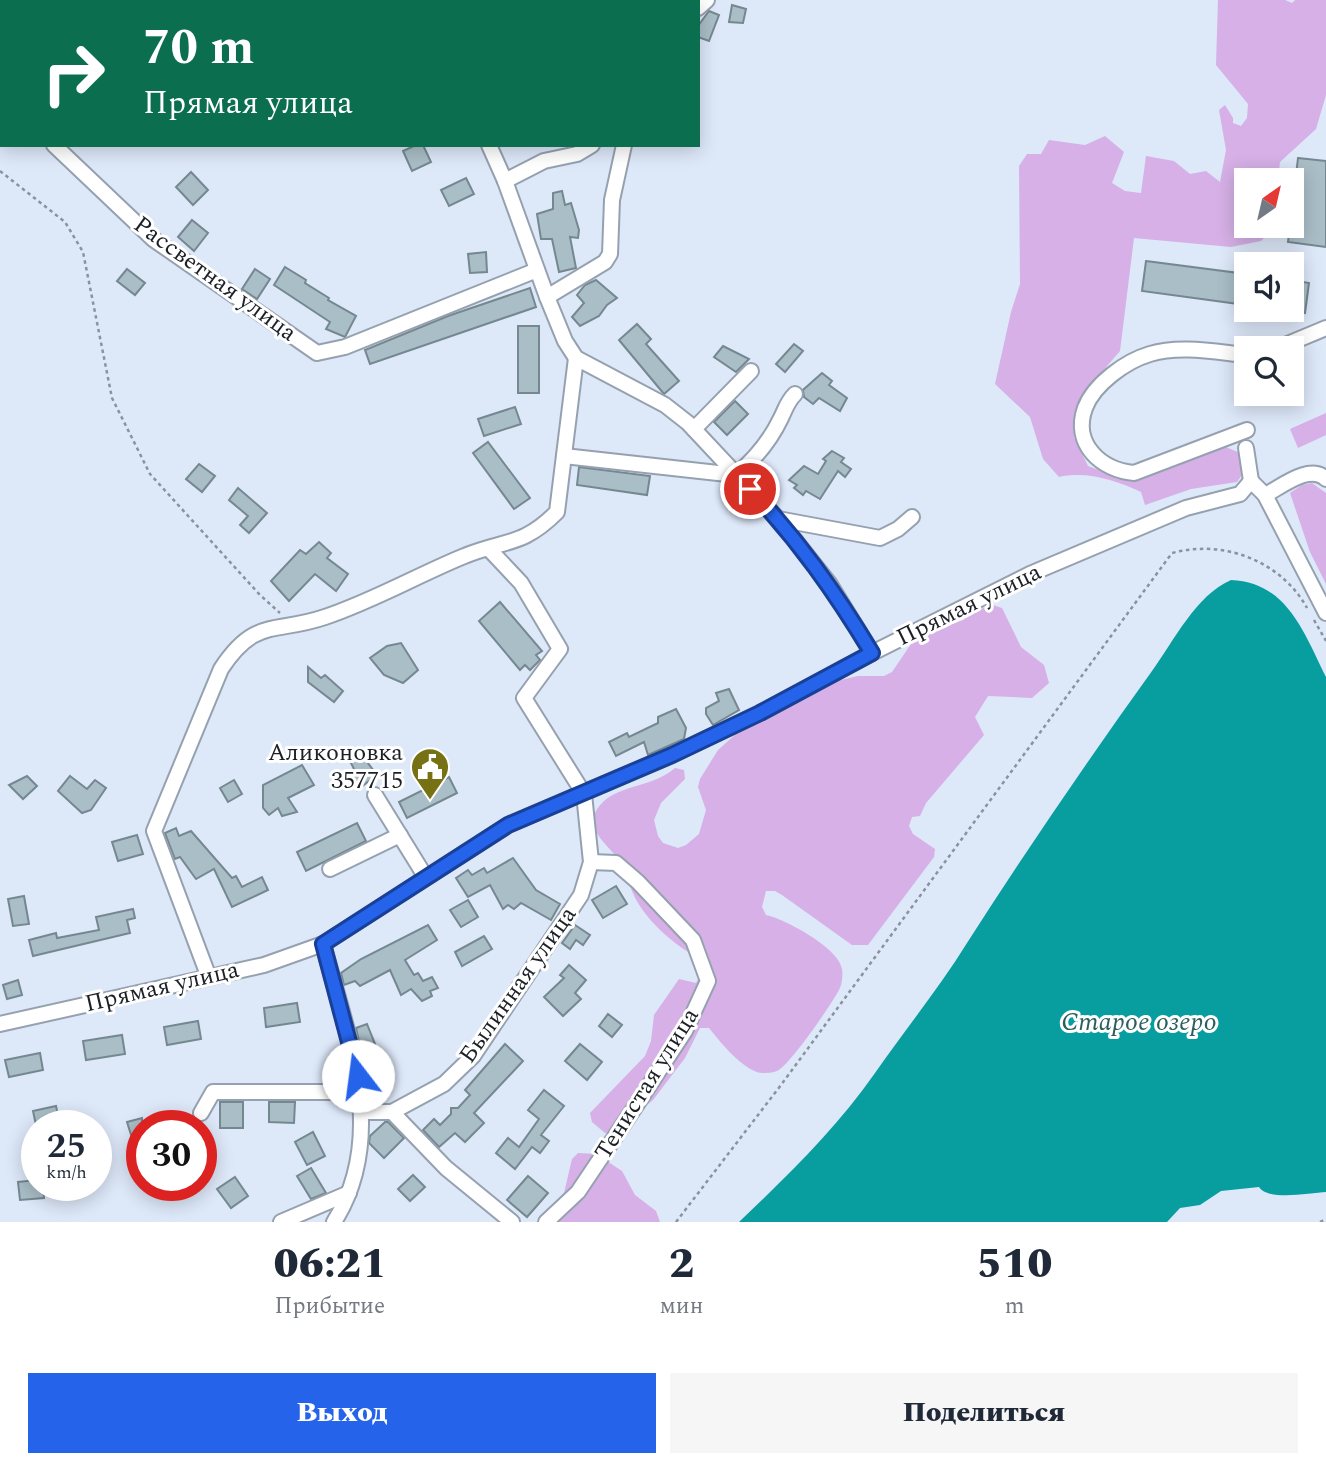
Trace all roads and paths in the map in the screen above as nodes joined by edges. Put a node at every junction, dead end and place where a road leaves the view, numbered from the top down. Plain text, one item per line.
1 (56, 147) edge
2 (490, 147) edge
3 (589, 147) edge
4 (624, 147) edge
5 (0, 171) edge
6 (505, 181) junction
7 (537, 270) junction
8 (547, 297) junction
9 (1326, 328) edge
10 (1304, 337) edge
11 (1234, 354) edge
12 (576, 358) junction
13 (751, 371) dead end
14 (795, 394) dead end
15 (694, 429) junction
16 (1247, 430) dead end
17 (1246, 448) dead end
18 (564, 456) junction
19 (736, 475) junction
20 (1326, 479) edge
21 (1251, 481) junction
22 (1265, 495) junction
23 (912, 517) dead end
24 (778, 519) junction
25 (489, 548) junction
26 (1326, 613) edge
27 (295, 625) junction
28 (1326, 642) edge
29 (872, 653) junction
30 (584, 794) junction
31 (375, 795) dead end
32 (400, 835) junction
33 (591, 862) junction
34 (330, 869) dead end
35 (425, 876) junction
36 (323, 944) junction
37 (208, 975) junction
38 (0, 1024) edge
39 (360, 1092) junction
40 (203, 1110) edge
41 (362, 1112) junction
42 (391, 1112) junction
43 (349, 1193) junction
44 (1326, 1219) edge
45 (282, 1222) edge
46 (334, 1222) edge
47 (512, 1222) edge
48 (546, 1222) edge
49 (676, 1222) edge
50 (1320, 1222) edge

1 - 7 street, Рассветная улица
2 - 6 street
3 - 6 street
4 - 8 street
5 - 27 path
6 - 7 street
7 - 8 street
8 - 12 street
9 - 10 street
11 - 16 street
12 - 15 street
12 - 18 street
13 - 15 street
14 - 19 street
15 - 19 street
17 - 21 street
18 - 19 street
18 - 25 street
19 - 24 street
20 - 22 street
21 - 22 street
21 - 29 street, Прямая улица
22 - 26 street
23 - 24 street
24 - 29 street
25 - 27 street
25 - 30 street
27 - 37 street
28 - 49 path
29 - 30 street, Прямая улица
30 - 33 street, Былинная улица
30 - 35 street, Прямая улица
31 - 32 street
32 - 34 street
32 - 35 street
33 - 42 street, Былинная улица
33 - 48 street, Тенистая улица
35 - 36 street, Прямая улица
36 - 37 street, Прямая улица
36 - 39 street
37 - 38 street, Прямая улица
39 - 40 street
39 - 41 street
41 - 42 street, Былинная улица
41 - 43 street
42 - 47 street
43 - 45 street
43 - 46 street
44 - 50 path

